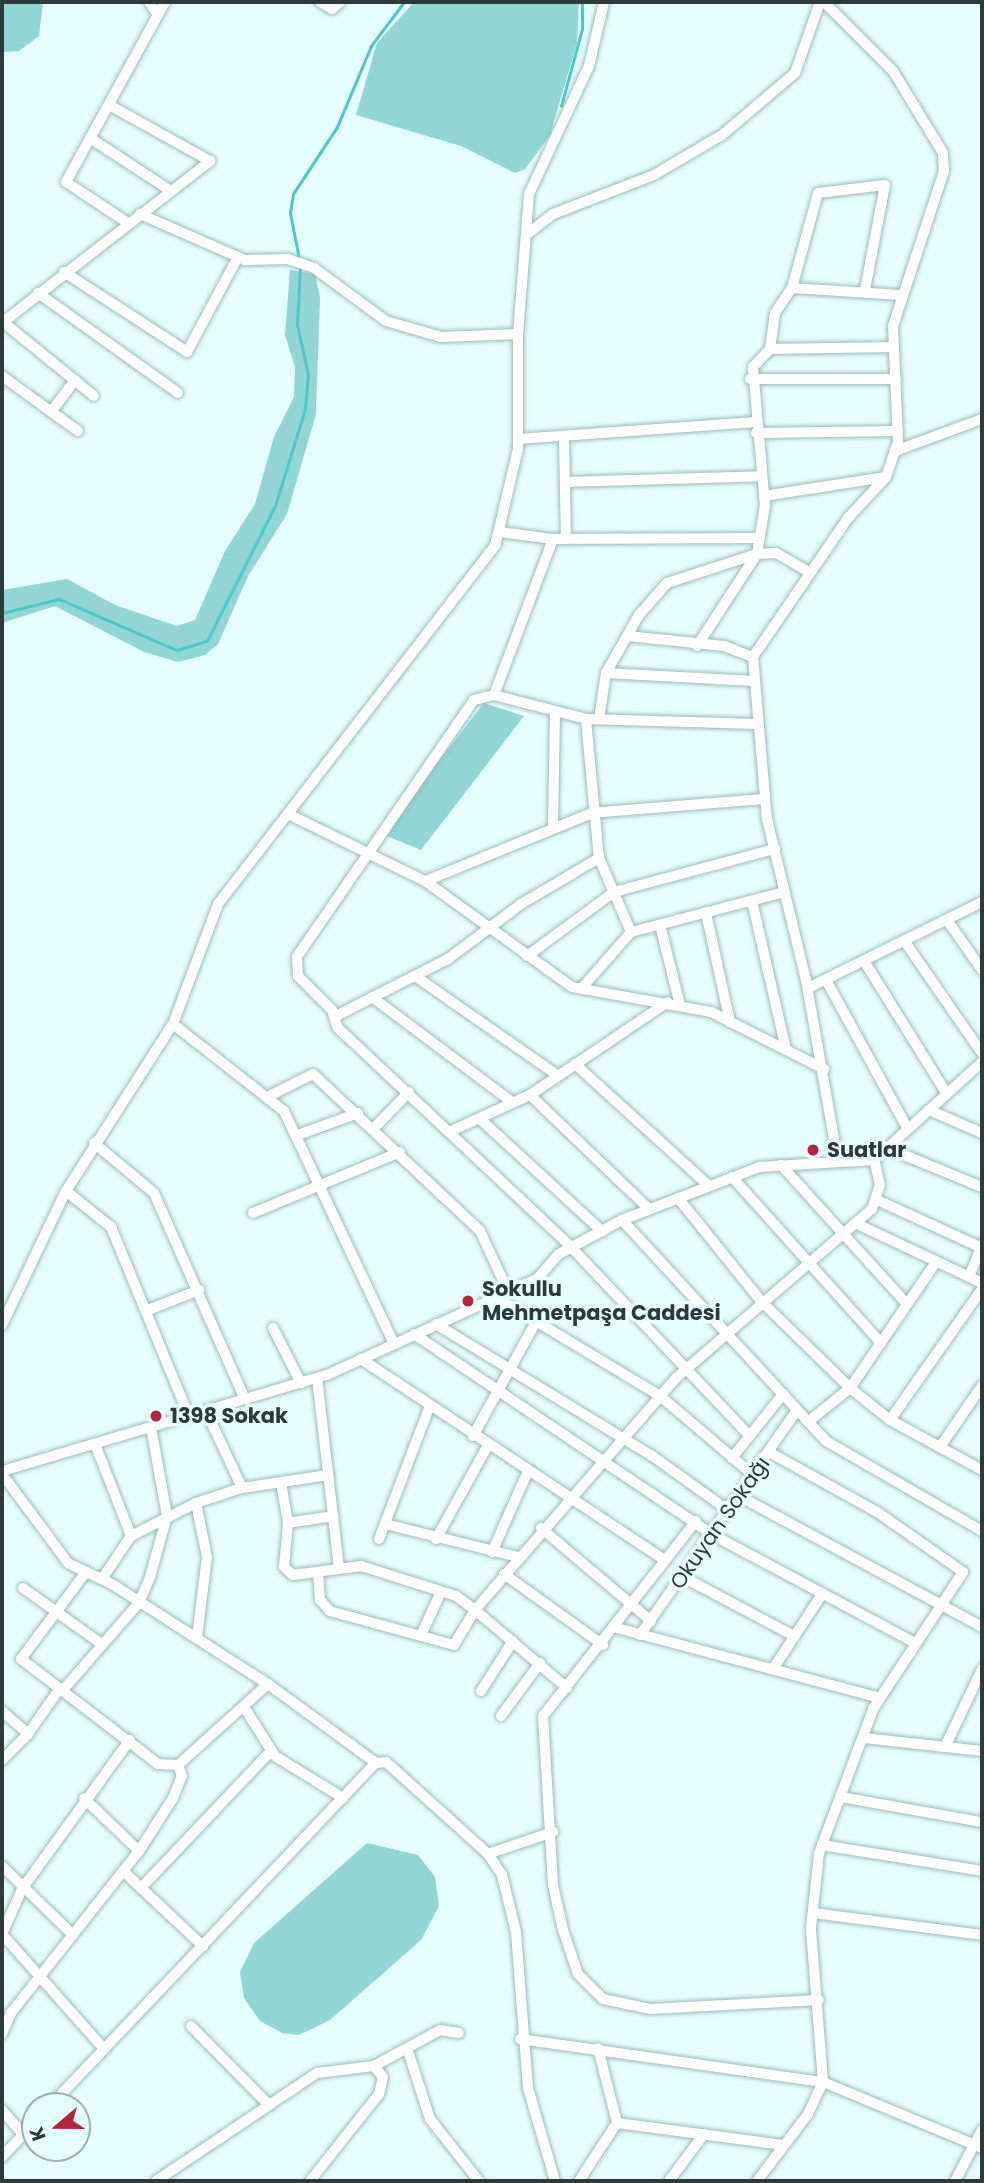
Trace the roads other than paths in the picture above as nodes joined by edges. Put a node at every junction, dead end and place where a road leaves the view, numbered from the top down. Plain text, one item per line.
1 (149, 2) edge
2 (165, 2) edge
3 (320, 2) edge
4 (340, 2) edge
5 (604, 2) edge
6 (822, 2) edge
7 (158, 15) junction
8 (109, 104) junction
9 (90, 138) junction
10 (171, 191) junction
11 (140, 214) junction
12 (128, 223) junction
13 (526, 234) junction
14 (238, 257) junction
15 (64, 272) junction
16 (792, 288) junction
17 (865, 290) junction
18 (38, 293) junction
19 (901, 295) junction
20 (4, 318) edge
21 (518, 334) junction
22 (894, 347) junction
23 (770, 349) junction
24 (2, 376) edge
25 (750, 379) junction
26 (896, 379) junction
27 (75, 380) junction
28 (177, 393) dead end
29 (94, 396) dead end
30 (51, 412) junction
31 (982, 419) edge
32 (756, 428) junction
33 (78, 431) dead end
34 (898, 432) junction
35 (564, 438) junction
36 (518, 439) junction
37 (895, 451) junction
38 (762, 476) junction
39 (886, 477) junction
40 (565, 482) junction
41 (764, 496) junction
42 (500, 532) junction
43 (757, 538) junction
44 (553, 539) junction
45 (566, 539) junction
46 (757, 554) junction
47 (810, 573) junction
48 (627, 636) junction
49 (698, 646) junction
50 (753, 657) junction
51 (606, 674) junction
52 (754, 681) junction
53 (494, 695) junction
54 (555, 712) junction
55 (586, 719) junction
56 (599, 719) junction
57 (756, 724) junction
58 (765, 799) junction
59 (592, 813) junction
60 (288, 814) junction
61 (553, 827) junction
62 (775, 849) junction
63 (365, 855) junction
64 (599, 858) junction
65 (425, 881) junction
66 (614, 892) junction
67 (785, 892) junction
68 (752, 901) junction
69 (982, 902) edge
70 (706, 913) junction
71 (947, 920) junction
72 (660, 925) junction
73 (489, 928) junction
74 (631, 932) junction
75 (905, 942) junction
76 (527, 956) junction
77 (866, 964) junction
78 (982, 970) edge
79 (415, 976) junction
80 (826, 980) junction
81 (582, 988) junction
82 (808, 988) junction
83 (372, 997) junction
84 (668, 1002) junction
85 (680, 1004) junction
86 (336, 1016) junction
87 (730, 1022) junction
88 (173, 1024) junction
89 (786, 1049) junction
90 (982, 1054) edge
91 (982, 1062) edge
92 (575, 1064) junction
93 (824, 1069) junction
94 (554, 1073) junction
95 (409, 1092) junction
96 (947, 1094) junction
97 (271, 1095) junction
98 (530, 1095) junction
99 (512, 1102) junction
100 (929, 1110) junction
101 (358, 1114) junction
102 (480, 1119) junction
103 (374, 1128) junction
104 (908, 1129) junction
105 (452, 1131) junction
106 (982, 1133) edge
107 (298, 1135) junction
108 (94, 1143) junction
109 (887, 1148) junction
110 (400, 1152) junction
111 (874, 1160) junction
112 (838, 1161) junction
113 (781, 1165) junction
114 (732, 1177) junction
115 (320, 1185) junction
116 (709, 1186) junction
117 (982, 1187) edge
118 (66, 1191) junction
119 (678, 1198) junction
120 (876, 1199) junction
121 (649, 1209) junction
122 (253, 1213) dead end
123 (622, 1220) junction
124 (855, 1223) junction
125 (602, 1231) junction
126 (842, 1234) junction
127 (571, 1247) junction
128 (982, 1247) edge
129 (936, 1262) junction
130 (806, 1264) junction
131 (969, 1277) junction
132 (982, 1283) edge
133 (982, 1289) edge
134 (199, 1290) junction
135 (509, 1292) junction
136 (496, 1297) junction
137 (762, 1302) junction
138 (907, 1304) junction
139 (148, 1310) junction
140 (536, 1322) junction
141 (436, 1324) junction
142 (2, 1325) edge
143 (273, 1328) dead end
144 (729, 1330) junction
145 (414, 1334) junction
146 (881, 1343) junction
147 (394, 1344) junction
148 (361, 1359) junction
149 (688, 1368) junction
150 (511, 1370) junction
151 (317, 1378) junction
152 (301, 1383) junction
153 (982, 1386) edge
154 (850, 1388) junction
155 (499, 1391) junction
156 (783, 1394) junction
157 (660, 1396) junction
158 (245, 1399) junction
159 (429, 1408) junction
160 (797, 1410) junction
161 (206, 1411) junction
162 (190, 1416) junction
163 (890, 1420) junction
164 (808, 1422) junction
165 (151, 1427) junction
166 (749, 1435) junction
167 (473, 1436) junction
168 (622, 1437) junction
169 (95, 1444) junction
170 (488, 1445) junction
171 (940, 1447) junction
172 (769, 1452) junction
173 (603, 1457) junction
174 (732, 1458) junction
175 (982, 1470) edge
176 (528, 1471) junction
177 (2, 1473) edge
178 (328, 1475) junction
179 (753, 1475) junction
180 (281, 1482) junction
181 (242, 1488) junction
182 (569, 1496) junction
183 (739, 1496) junction
184 (196, 1503) junction
185 (729, 1511) junction
186 (167, 1516) junction
187 (333, 1516) junction
188 (696, 1521) junction
189 (288, 1523) junction
190 (385, 1524) junction
191 (541, 1528) junction
192 (982, 1531) edge
193 (713, 1535) junction
194 (131, 1536) junction
195 (379, 1539) dead end
196 (436, 1539) junction
197 (492, 1552) junction
198 (518, 1557) junction
199 (662, 1558) junction
200 (339, 1569) junction
201 (86, 1572) junction
202 (318, 1572) junction
203 (504, 1574) junction
204 (683, 1577) junction
205 (102, 1579) junction
206 (23, 1588) dead end
207 (441, 1592) junction
208 (822, 1594) junction
209 (139, 1603) junction
210 (631, 1604) junction
211 (940, 1604) junction
212 (475, 1609) junction
213 (56, 1611) junction
214 (651, 1622) junction
215 (982, 1627) edge
216 (617, 1628) junction
217 (640, 1634) junction
218 (421, 1636) junction
219 (794, 1636) junction
220 (197, 1637) junction
221 (513, 1641) junction
222 (915, 1643) junction
223 (103, 1645) junction
224 (603, 1645) junction
225 (540, 1663) junction
226 (773, 1669) junction
227 (982, 1669) edge
228 (268, 1684) junction
229 (567, 1688) junction
230 (62, 1689) junction
231 (481, 1691) dead end
232 (880, 1698) junction
233 (244, 1707) junction
234 (2, 1711) edge
235 (501, 1716) dead end
236 (28, 1734) junction
237 (864, 1738) junction
238 (130, 1740) junction
239 (945, 1747) junction
240 (271, 1751) junction
241 (982, 1751) edge
242 (2, 1760) edge
243 (376, 1763) junction
244 (178, 1765) junction
245 (841, 1797) junction
246 (84, 1798) junction
247 (343, 1798) junction
248 (982, 1822) edge
249 (553, 1832) junction
250 (822, 1845) junction
251 (139, 1851) junction
252 (488, 1854) junction
253 (2, 1866) edge
254 (123, 1871) junction
255 (982, 1871) edge
256 (141, 1888) junction
257 (22, 1889) junction
258 (813, 1913) junction
259 (4, 1915) edge
260 (2, 1934) edge
261 (982, 1935) edge
262 (73, 1936) junction
263 (203, 1946) junction
264 (40, 1978) junction
265 (819, 2000) junction
266 (191, 2026) dead end
267 (459, 2033) dead end
268 (2, 2034) edge
269 (520, 2039) junction
270 (598, 2048) junction
271 (104, 2049) junction
272 (408, 2051) junction
273 (374, 2066) junction
274 (823, 2082) junction
275 (63, 2092) edge
276 (268, 2104) junction
277 (2, 2110) edge
278 (617, 2123) junction
279 (982, 2130) edge
280 (21, 2132) edge
281 (704, 2134) junction
282 (21, 2136) edge
283 (784, 2145) junction
284 (979, 2145) edge
285 (2, 2157) edge
286 (156, 2181) edge
287 (310, 2181) edge
288 (479, 2181) edge
289 (555, 2181) edge
290 (579, 2181) edge
291 (669, 2181) edge
292 (757, 2181) edge
293 (955, 2181) edge

1 - 7 street
2 - 7 street
3 - 4 street
5 - 13 street
6 - 13 street
6 - 19 street
7 - 8 street
8 - 9 street
8 - 10 street
9 - 10 street
9 - 12 street
10 - 11 street
11 - 12 street
11 - 14 street
12 - 15 street
13 - 21 street
14 - 15 street
14 - 21 street
15 - 18 street
16 - 17 street
16 - 17 street
16 - 23 street
17 - 19 street
18 - 20 street
18 - 28 street
19 - 22 street
20 - 27 street
21 - 36 street
22 - 23 street
22 - 26 street
23 - 25 street
24 - 30 street
25 - 26 street
25 - 32 street
26 - 34 street
27 - 29 street
27 - 30 street
30 - 33 street
31 - 37 street
32 - 34 street
32 - 35 street
32 - 38 street
34 - 37 street
35 - 36 street
35 - 40 street
36 - 42 street
37 - 39 street
38 - 40 street
38 - 41 street
39 - 41 street
39 - 47 street
40 - 45 street
41 - 43 street
42 - 44 street
42 - 60 street
43 - 45 street
43 - 46 street
44 - 45 street
44 - 53 street
46 - 47 street
46 - 48 street
46 - 49 street
47 - 50 street
48 - 49 street
48 - 51 street
49 - 50 street
50 - 52 street
51 - 52 street
51 - 56 street
52 - 57 street
53 - 54 street
53 - 63 street
54 - 55 street
54 - 61 street
55 - 56 street
55 - 59 street
56 - 57 street
57 - 58 street
58 - 59 street
58 - 62 street
59 - 61 street
59 - 64 street
60 - 63 street
60 - 88 street
61 - 65 street
62 - 66 street
62 - 67 street
63 - 65 street
63 - 86 street
64 - 66 street
64 - 73 street
65 - 73 street
66 - 74 street
66 - 76 street
67 - 68 street
67 - 82 street
68 - 70 street
68 - 89 street
69 - 71 street
70 - 72 street
70 - 87 street
71 - 75 street
71 - 78 street
72 - 74 street
72 - 85 street
73 - 76 street
73 - 79 street
74 - 81 street
75 - 77 street
75 - 90 street
76 - 81 street
77 - 80 street
77 - 96 street
79 - 83 street
79 - 94 street
80 - 82 street
80 - 104 street
81 - 84 street
82 - 93 street
83 - 86 street
83 - 99 street
84 - 85 street
84 - 92 street
85 - 87 street
86 - 95 street
87 - 89 street
88 - 97 street
88 - 108 street
89 - 93 street
91 - 96 street
92 - 94 street
92 - 116 street
93 - 112 street
94 - 98 street
95 - 103 street
95 - 105 street
96 - 100 street
97 - 101 street
97 - 107 street
98 - 99 street
98 - 121 street
99 - 102 street
100 - 104 street
100 - 106 street
101 - 103 street
101 - 107 street
102 - 105 street
102 - 125 street
103 - 110 street
104 - 109 street
105 - 127 street
107 - 115 street
108 - 118 street
108 - 134 street
109 - 111 street
109 - 117 street
110 - 115 street
110 - 135 street
111 - 112 street
111 - 120 street
112 - 113 street
113 - 114 street
113 - 126 street
114 - 116 street
114 - 130 street
115 - 122 street
115 - 147 street
116 - 119 street
118 - 139 street
118 - 142 street
119 - 121 street
119 - 137 street
120 - 124 street
120 - 128 street
121 - 123 street
123 - 125 street
123 - 144 street
124 - 126 street
124 - 129 street
125 - 127 street
126 - 130 street
126 - 138 street
127 - 135 street
127 - 149 street
128 - 131 street
129 - 131 street
129 - 138 street
130 - 137 street
130 - 146 street
131 - 132 street
133 - 163 street
134 - 139 street
134 - 158 street
135 - 136 street
136 - 140 street
136 - 141 street
137 - 144 street
137 - 154 street
138 - 146 street
139 - 162 street
140 - 150 street
140 - 157 street
141 - 145 street
141 - 150 street
143 - 152 street
144 - 149 street
144 - 156 street
145 - 147 street
145 - 155 street
146 - 154 street
147 - 148 street
148 - 151 street
148 - 159 street
149 - 157 street
149 - 166 street
150 - 155 street
150 - 168 street
151 - 152 street
151 - 178 street
152 - 158 street
153 - 171 street
154 - 163 street
154 - 164 street
155 - 167 street
155 - 173 street
156 - 160 street
156 - 166 street
157 - 168 street
157 - 174 street
158 - 161 street
159 - 167 street
159 - 190 street
160 - 164 street
160 - 172 street, Okuyan Sokağı
161 - 162 street
161 - 181 street
162 - 165 street
163 - 171 street
164 - 192 street
165 - 169 street
165 - 186 street
166 - 174 street
167 - 170 street
168 - 173 street
168 - 185 street
169 - 177 street
169 - 194 street
170 - 176 street
170 - 196 street
171 - 175 street
172 - 179 street, Okuyan Sokağı
172 - 211 street
173 - 182 street
173 - 188 street
174 - 179 street
176 - 182 street
176 - 197 street
177 - 201 street
178 - 180 street
178 - 187 street
179 - 183 street, Okuyan Sokağı
180 - 181 street
180 - 189 street
181 - 184 street
182 - 191 street
182 - 199 street
183 - 185 street, Okuyan Sokağı
183 - 211 street
184 - 186 street
184 - 220 street
185 - 193 street, Okuyan Sokağı
186 - 194 street
186 - 209 street
187 - 189 street
187 - 200 street
188 - 193 street
188 - 199 street
189 - 202 street
190 - 195 street
190 - 196 street
191 - 198 street
191 - 210 street
193 - 204 street, Okuyan Sokağı
193 - 208 street
194 - 205 street
196 - 197 street
197 - 198 street
198 - 203 street
199 - 210 street
200 - 202 street
200 - 207 street
201 - 205 street
201 - 213 street
202 - 218 street
203 - 212 street
203 - 224 street
204 - 214 street, Okuyan Sokağı
204 - 219 street
205 - 209 street
206 - 213 street
207 - 212 street
207 - 218 street
208 - 219 street
208 - 222 street
209 - 220 street
209 - 223 street
210 - 214 street
210 - 216 street
211 - 215 street
211 - 222 street
212 - 218 street
212 - 221 street
213 - 223 street
213 - 230 street
214 - 217 street, Okuyan Sokağı
216 - 217 street
216 - 224 street
217 - 226 street
219 - 226 street
220 - 228 street
221 - 225 street
221 - 231 street
222 - 232 street
223 - 230 street
224 - 229 street
225 - 229 street
225 - 235 street
226 - 232 street
227 - 239 street
228 - 233 street
228 - 243 street
229 - 249 street
230 - 236 street
230 - 238 street
232 - 237 street
233 - 240 street
233 - 244 street
234 - 236 street
236 - 242 street
237 - 239 street
237 - 245 street
238 - 244 street
238 - 246 street
239 - 241 street
240 - 247 street
240 - 256 street
243 - 247 street
243 - 252 street
244 - 251 street
245 - 248 street
245 - 250 street
246 - 251 street
246 - 257 street
247 - 263 street
249 - 252 street
249 - 265 street
250 - 255 street
250 - 258 street
251 - 254 street
252 - 269 street
253 - 257 street
254 - 256 street
254 - 262 street
256 - 263 street
257 - 259 street
257 - 262 street
258 - 261 street
258 - 265 street
259 - 260 street
260 - 264 street
262 - 264 street
263 - 271 street
264 - 268 street
264 - 271 street
265 - 274 street
266 - 276 street
267 - 272 street
269 - 270 street
269 - 289 street
270 - 274 street
270 - 278 street
271 - 275 street
272 - 273 street
272 - 288 street
273 - 276 street
273 - 287 street
274 - 283 street
274 - 284 street
276 - 286 street
277 - 280 street
278 - 281 street
278 - 290 street
279 - 284 street
281 - 283 street
281 - 291 street
282 - 285 street
283 - 292 street
284 - 293 street

